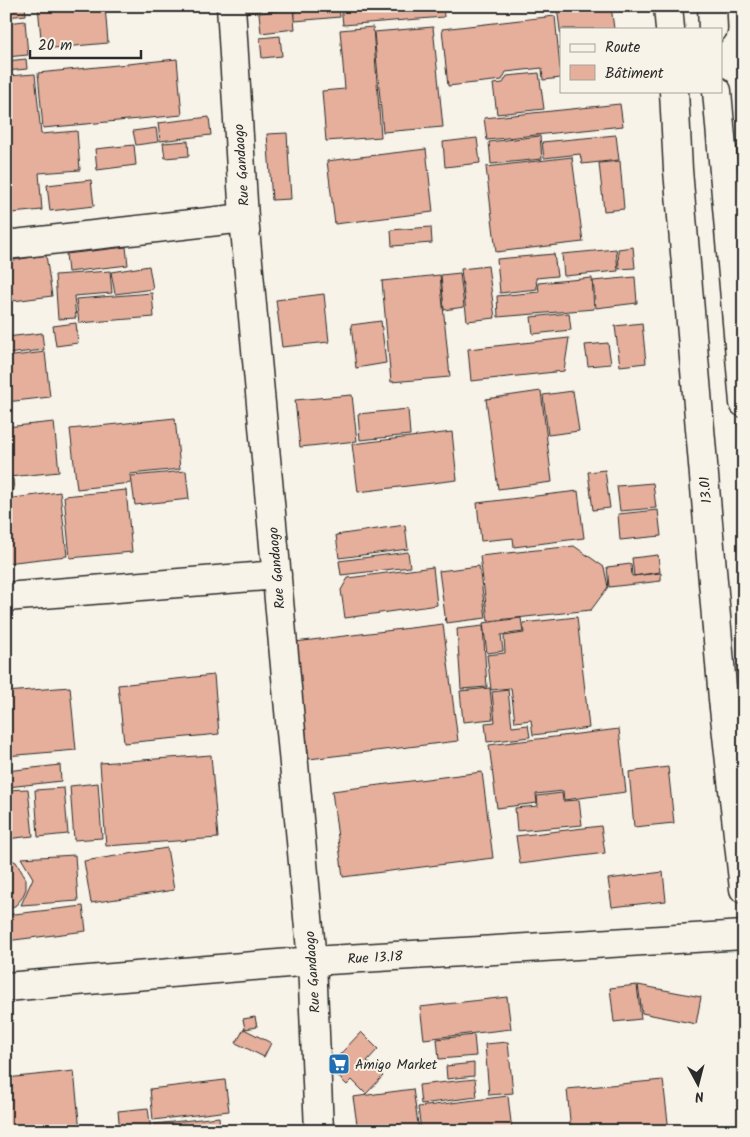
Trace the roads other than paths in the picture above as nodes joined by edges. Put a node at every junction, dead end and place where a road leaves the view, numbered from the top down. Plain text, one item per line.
1 (231, 6) edge
2 (668, 6) edge
3 (712, 6) edge
4 (670, 28) edge
5 (713, 28) edge
6 (674, 92) edge
7 (718, 92) edge
8 (733, 164) edge
9 (244, 218) junction
10 (6, 245) edge
11 (744, 403) edge
12 (277, 575) junction
13 (6, 597) edge
14 (744, 889) edge
15 (744, 935) edge
16 (312, 961) junction
17 (6, 987) edge
18 (319, 1131) edge

1 - 9 street, Rue Gandaogo
2 - 4 street
3 - 5 street
6 - 14 street, 13.01
7 - 8 street
8 - 11 street
9 - 10 street
9 - 12 street, Rue Gandaogo
12 - 13 street
12 - 16 street, Rue Gandaogo
15 - 16 street, Rue 13.18
16 - 17 street, Rue 13.18
16 - 18 street, Rue Gandaogo

